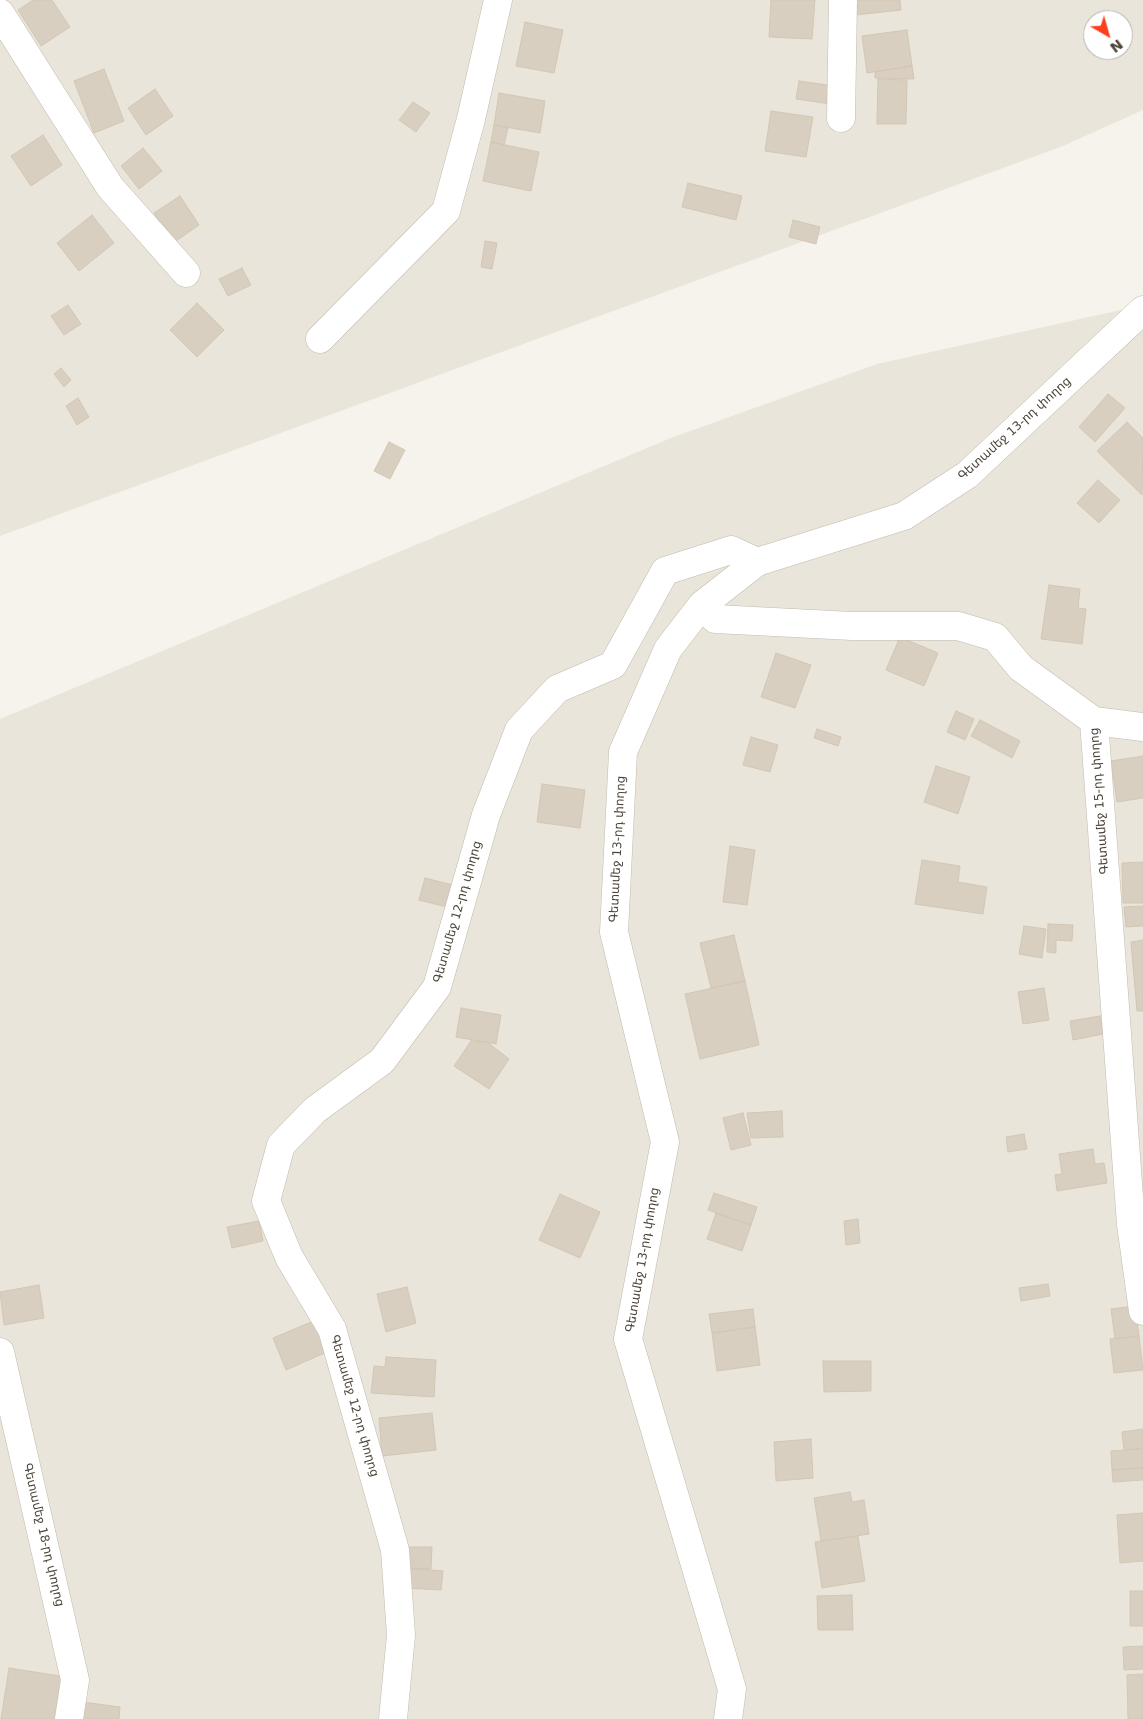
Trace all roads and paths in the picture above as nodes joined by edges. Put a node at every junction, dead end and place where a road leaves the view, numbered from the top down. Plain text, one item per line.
1 (498, 0) edge
2 (843, 0) edge
3 (0, 12) edge
4 (841, 118) dead end
5 (186, 273) dead end
6 (1143, 310) edge
7 (320, 339) dead end
8 (757, 562) junction
9 (702, 605) junction
10 (1094, 721) junction
11 (1143, 726) edge
12 (1143, 1311) edge
13 (0, 1352) edge
14 (69, 1719) edge
15 (393, 1719) edge
16 (728, 1719) edge

1 - 7 street
2 - 4 street
3 - 5 street
6 - 8 street, Գետամեջ 13-րդ փողոց
8 - 9 street, Գետամեջ 13-րդ փողոց
8 - 15 street, Գետամեջ 12-րդ փողոց
9 - 10 street, Գետամեջ 15-րդ փողոց
9 - 16 street, Գետամեջ 13-րդ փողոց
10 - 11 street
10 - 12 street, Գետամեջ 15-րդ փողոց
13 - 14 street, Գետամեջ 18-րդ փողոց

